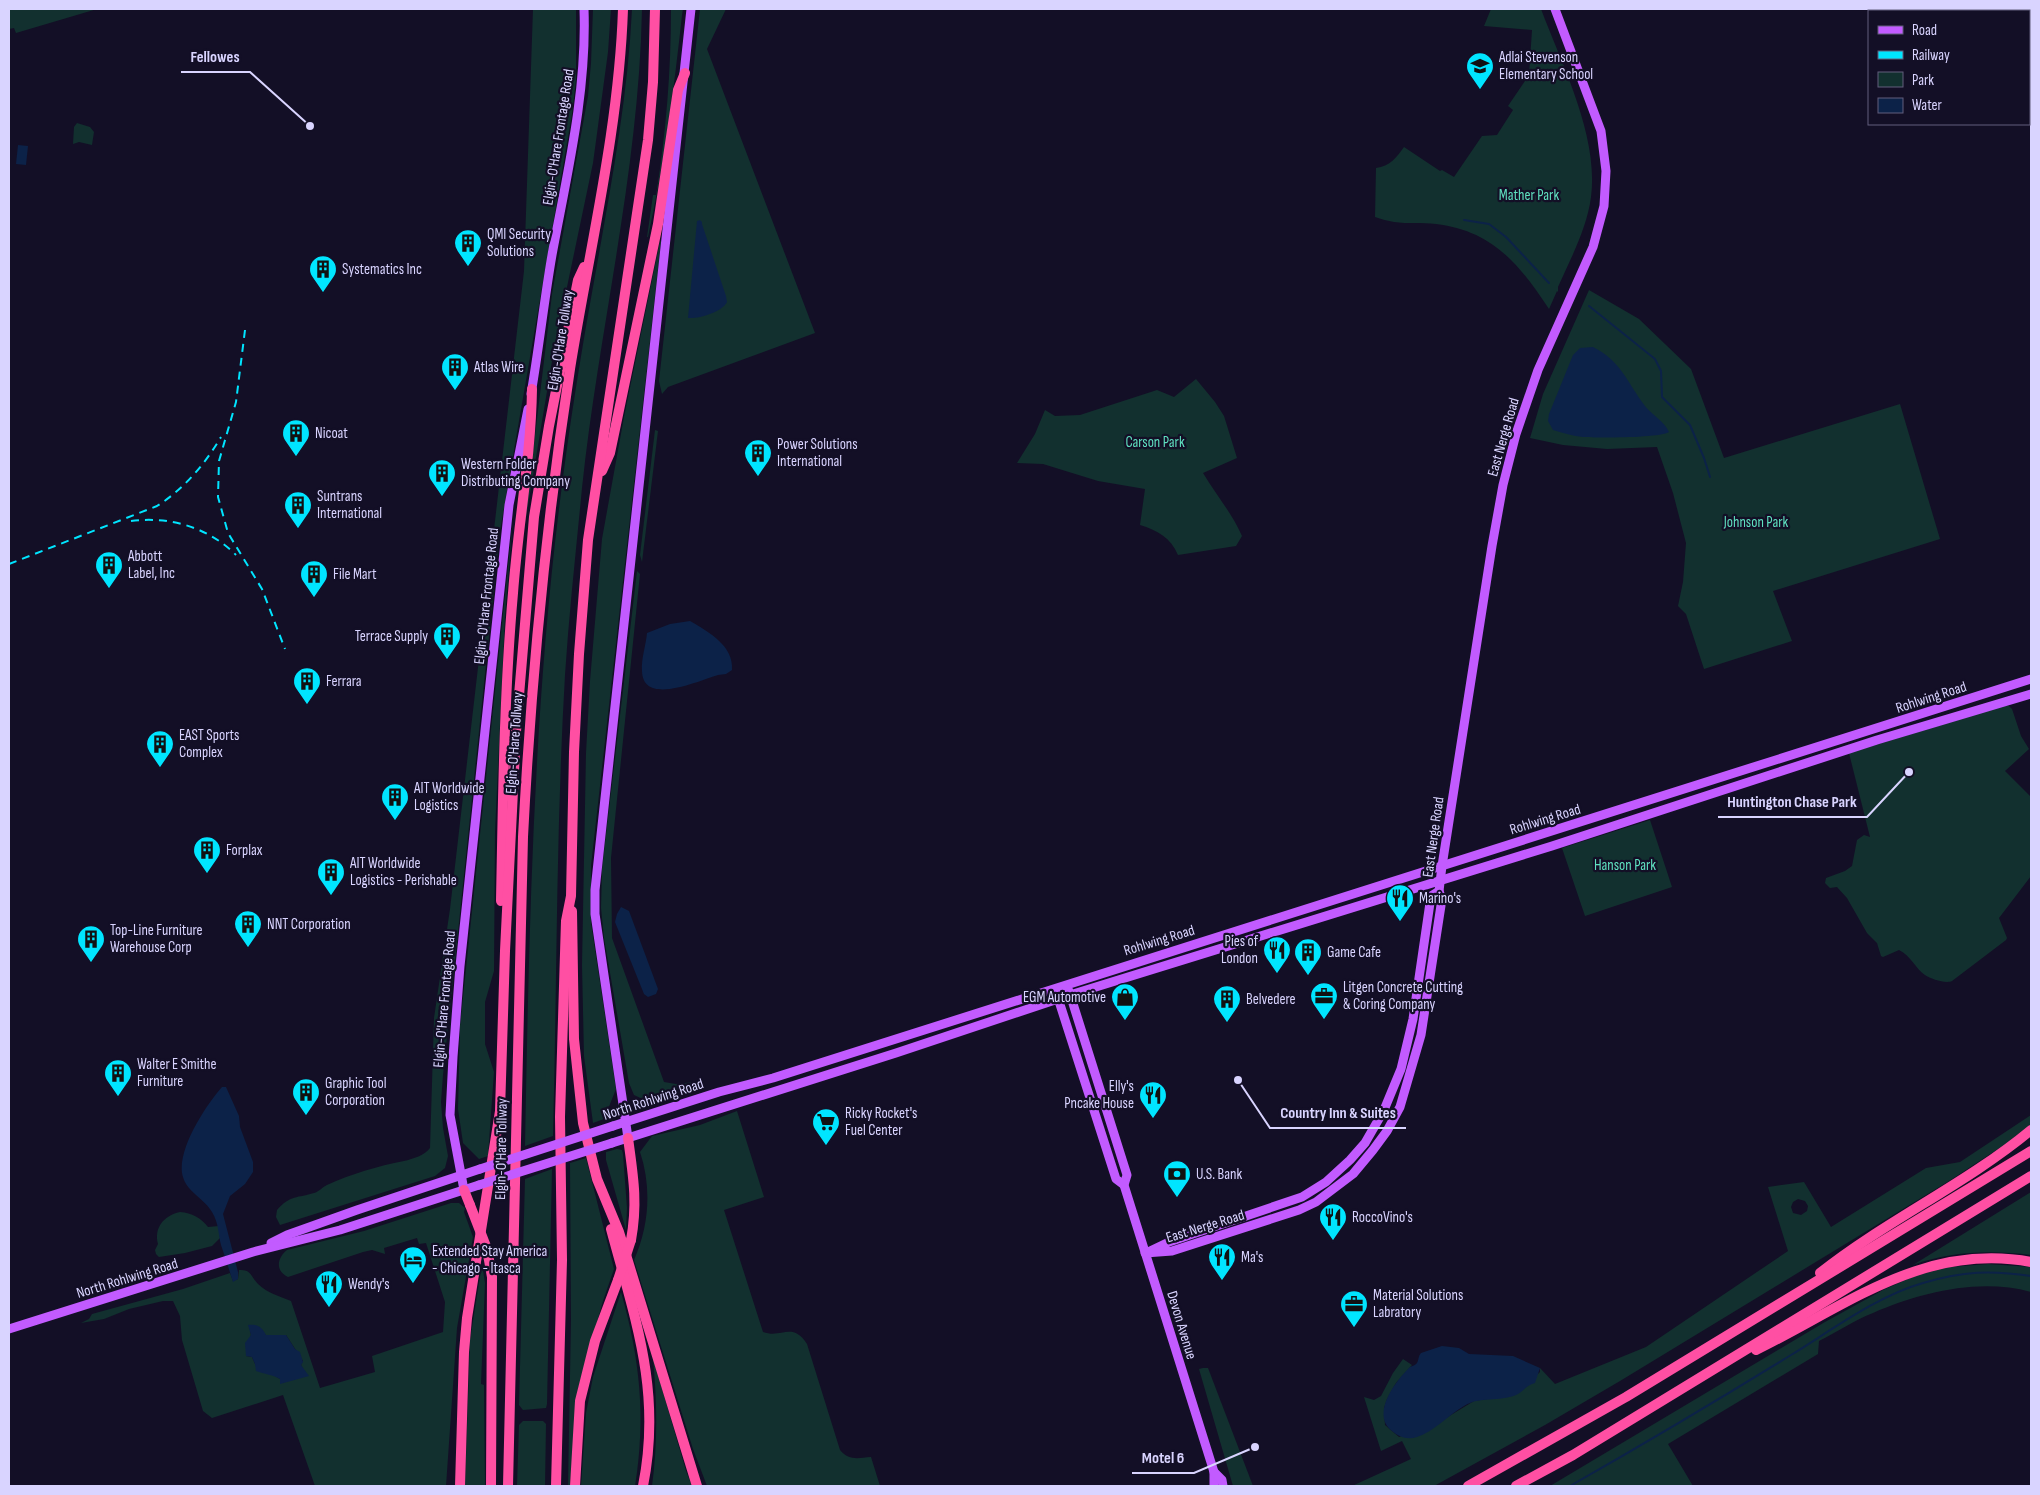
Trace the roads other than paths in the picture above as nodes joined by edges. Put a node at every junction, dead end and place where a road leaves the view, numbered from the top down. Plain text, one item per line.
1 (584, 9) edge
2 (623, 9) edge
3 (655, 9) edge
4 (692, 9) edge
5 (1555, 9) edge
6 (685, 73) junction
7 (589, 254) junction
8 (532, 389) junction
9 (597, 481) junction
10 (2031, 679) edge
11 (2031, 694) edge
12 (1442, 866) junction
13 (1441, 879) junction
14 (571, 896) junction
15 (505, 952) junction
16 (1067, 984) junction
17 (1055, 987) junction
18 (1070, 995) junction
19 (1059, 999) junction
20 (846, 1058) junction
21 (863, 1063) junction
22 (785, 1088) junction
23 (625, 1122) junction
24 (2031, 1130) edge
25 (628, 1138) junction
26 (2031, 1151) edge
27 (460, 1175) junction
28 (2031, 1176) edge
29 (1124, 1185) junction
30 (601, 1189) junction
31 (464, 1190) junction
32 (253, 1252) junction
33 (1145, 1253) junction
34 (2031, 1262) edge
35 (1792, 1295) junction
36 (9, 1329) edge
37 (1697, 1379) junction
38 (461, 1428) junction
39 (1214, 1472) junction
40 (454, 1486) edge
41 (460, 1486) edge
42 (490, 1486) edge
43 (508, 1486) edge
44 (556, 1486) edge
45 (575, 1486) edge
46 (643, 1486) edge
47 (697, 1486) edge
48 (1214, 1486) edge
49 (1224, 1486) edge
50 (1468, 1486) edge
51 (1516, 1486) edge

1 - 8 main road, Elgin-O'Hare Frontage Road
2 - 7 highway, Elgin-O'Hare Tollway
3 - 9 highway
4 - 6 main road
5 - 12 main road, East Nerge Road
6 - 9 highway
6 - 23 main road
7 - 15 highway
7 - 43 highway, Elgin-O'Hare Tollway
8 - 15 highway
8 - 27 main road, Elgin-O'Hare Frontage Road
9 - 14 highway
10 - 12 main road, Rohlwing Road
11 - 13 main road, Rohlwing Road
12 - 13 main road, East Nerge Road
12 - 16 main road, Rohlwing Road
13 - 18 main road, Rohlwing Road
13 - 33 main road, East Nerge Road
14 - 30 highway
14 - 44 highway
15 - 38 highway
16 - 17 main road
16 - 18 main road, Devon Avenue
17 - 19 main road, Devon Avenue
17 - 20 main road
18 - 19 main road, North Rohlwing Road
18 - 29 main road, Devon Avenue
19 - 21 main road, North Rohlwing Road
19 - 29 main road, Devon Avenue
20 - 21 main road
20 - 22 main road
20 - 23 main road, North Rohlwing Road
21 - 22 main road, North Rohlwing Road
22 - 25 main road, North Rohlwing Road
23 - 25 main road
23 - 27 main road, North Rohlwing Road, bridge
24 - 35 highway
25 - 31 main road, North Rohlwing Road, bridge
25 - 45 highway, bridge
26 - 35 highway
27 - 31 main road, Elgin-O'Hare Frontage Road
27 - 32 main road, North Rohlwing Road
28 - 37 highway
29 - 33 main road, Devon Avenue
30 - 46 highway
30 - 47 highway
31 - 32 main road, North Rohlwing Road
31 - 42 highway, bridge
32 - 36 main road, North Rohlwing Road
33 - 39 main road, Devon Avenue
34 - 37 highway
35 - 50 highway
37 - 51 highway
38 - 40 highway
38 - 41 highway
39 - 48 main road, Devon Avenue
39 - 49 main road, Devon Avenue

